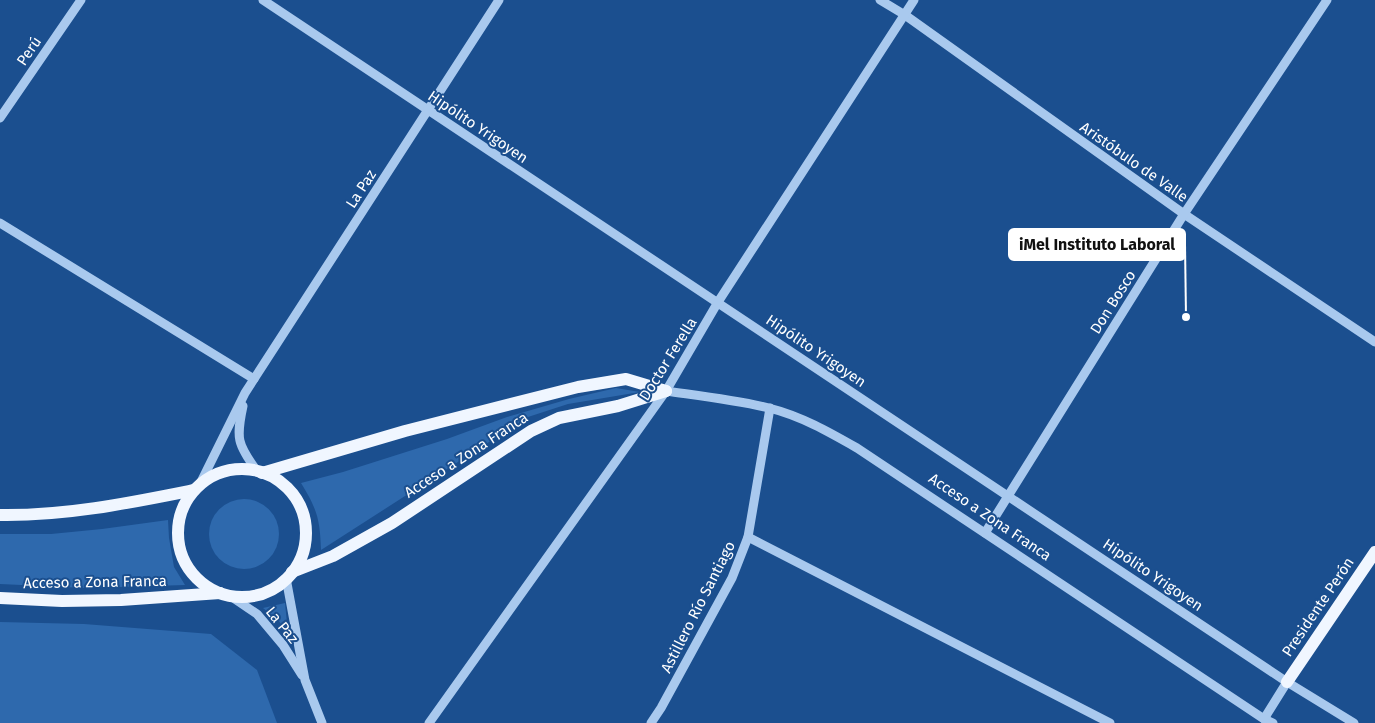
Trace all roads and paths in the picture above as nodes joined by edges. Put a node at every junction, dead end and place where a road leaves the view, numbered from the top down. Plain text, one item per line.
1 (81, 0) edge
2 (263, 0) edge
3 (499, 0) edge
4 (880, 0) edge
5 (914, 0) edge
6 (1327, 0) edge
7 (905, 16) junction
8 (428, 110) junction
9 (0, 118) edge
10 (1184, 214) junction
11 (0, 223) edge
12 (718, 302) junction
13 (1375, 342) edge
14 (254, 379) junction
15 (666, 391) junction
16 (245, 393) junction
17 (770, 408) junction
18 (260, 472) junction
19 (197, 488) junction
20 (1009, 495) junction
21 (0, 515) edge
22 (984, 533) junction
23 (748, 538) junction
24 (1375, 552) edge
25 (289, 575) junction
26 (225, 594) junction
27 (0, 598) edge
28 (305, 680) junction
29 (1287, 682) junction
30 (1264, 719) junction
31 (322, 723) edge
32 (429, 723) edge
33 (651, 723) edge
34 (1110, 723) edge
35 (1273, 723) edge
36 (1354, 723) edge

1 - 9 street, Perú
2 - 8 street, Hipólito Yrigoyen
3 - 8 street, La Paz
4 - 7 street, Aristóbulo de Valle
5 - 7 street, Doctor Ferella
6 - 10 street, Don Bosco
7 - 10 street, Aristóbulo de Valle
7 - 12 street, Doctor Ferella
8 - 12 street, Hipólito Yrigoyen
8 - 14 street, La Paz
10 - 13 street, Aristóbulo de Valle
10 - 20 street, Don Bosco
11 - 14 street
12 - 15 street, Doctor Ferella
12 - 20 street, Hipólito Yrigoyen
14 - 16 street, La Paz
15 - 17 street, Acceso a Zona Franca
15 - 18 main road, Acceso a Zona Franca
15 - 25 main road, Acceso a Zona Franca
15 - 32 street, Doctor Ferella
16 - 18 street, La Paz
16 - 19 street, La Paz
17 - 22 street, Acceso a Zona Franca
17 - 23 street, Astillero Río Santiago
18 - 19 main road
18 - 25 main road
19 - 21 main road
19 - 26 main road
20 - 22 street, Don Bosco
20 - 29 street, Hipólito Yrigoyen
22 - 30 street, Acceso a Zona Franca
23 - 33 street, Astillero Río Santiago
23 - 34 street
24 - 29 main road, Presidente Perón
25 - 26 main road
25 - 28 street, La Paz
26 - 27 main road, Acceso a Zona Franca
26 - 28 street, La Paz
28 - 31 street, La Paz
29 - 30 street
29 - 36 street, Hipólito Yrigoyen
30 - 35 street, Acceso a Zona Franca

